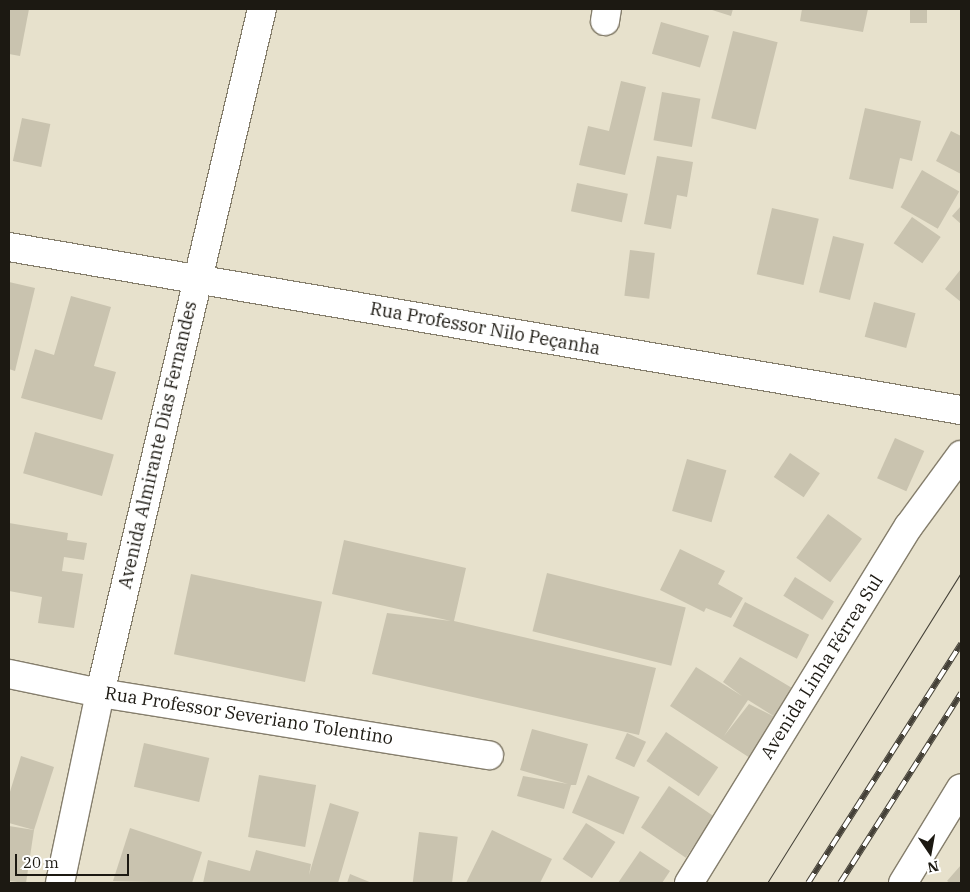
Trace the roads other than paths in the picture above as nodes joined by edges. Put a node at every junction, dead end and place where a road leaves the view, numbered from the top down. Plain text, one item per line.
1 (262, 9) edge
2 (9, 247) edge
3 (197, 280) junction
4 (961, 410) edge
5 (961, 455) edge
6 (9, 674) edge
7 (100, 693) junction
8 (489, 754) dead end
9 (961, 788) edge
10 (60, 883) edge
11 (689, 883) edge
12 (902, 883) edge

1 - 3 street, Avenida Almirante Dias Fernandes
2 - 3 street, Rua Professor Nilo Peçanha
3 - 4 street, Rua Professor Nilo Peçanha
3 - 7 street, Avenida Almirante Dias Fernandes
5 - 11 street, Avenida Linha Férrea Sul
6 - 7 street, Rua Professor Severiano Tolentino
7 - 8 street, Rua Professor Severiano Tolentino
7 - 10 street, Avenida Almirante Dias Fernandes
9 - 12 street

